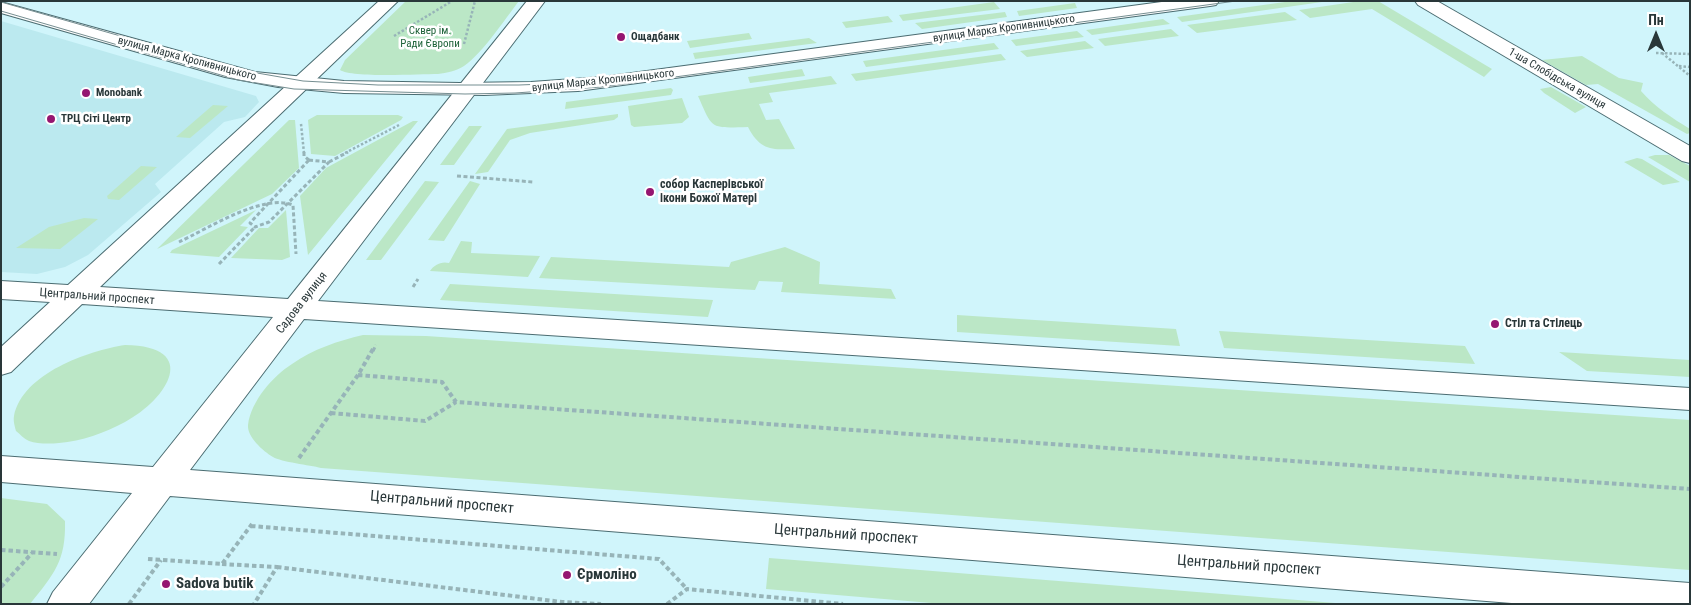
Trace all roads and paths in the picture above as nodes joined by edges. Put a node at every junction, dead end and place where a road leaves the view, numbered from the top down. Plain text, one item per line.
1 (389, 1) edge
2 (452, 1) edge
3 (476, 1) edge
4 (536, 1) edge
5 (1210, 1) edge
6 (1424, 1) edge
7 (1, 7) edge
8 (386, 40) dead end
9 (464, 46) dead end
10 (1656, 52) dead end
11 (1662, 53) junction
12 (1690, 54) edge
13 (1679, 66) junction
14 (1690, 67) edge
15 (1690, 76) edge
16 (299, 85) junction
17 (468, 90) junction
18 (301, 120) dead end
19 (406, 121) dead end
20 (1690, 156) edge
21 (310, 160) junction
22 (329, 162) junction
23 (457, 176) dead end
24 (533, 182) dead end
25 (268, 202) junction
26 (288, 203) junction
27 (255, 227) junction
28 (175, 244) dead end
29 (297, 262) dead end
30 (219, 264) dead end
31 (418, 280) dead end
32 (1, 290) edge
33 (75, 295) junction
34 (297, 310) junction
35 (392, 316) junction
36 (1, 364) edge
37 (1690, 398) edge
38 (456, 402) junction
39 (331, 413) dead end
40 (1, 469) edge
41 (162, 482) junction
42 (1690, 489) edge
43 (251, 526) dead end
44 (32, 553) dead end
45 (161, 560) dead end
46 (222, 564) dead end
47 (277, 567) junction
48 (1, 587) edge
49 (687, 589) junction
50 (1690, 600) edge
51 (561, 603) edge
52 (66, 604) edge
53 (129, 604) edge
54 (254, 604) edge
55 (601, 604) edge
56 (666, 604) edge
57 (843, 604) edge

1 - 16 main road
2 - 8 path
3 - 9 path
4 - 17 main road, Садова вулиця
5 - 17 main road, вулиця Марка Кропивницького
6 - 20 main road, 1-ша Слобідська вулиця
7 - 16 main road, вулиця Марка Кропивницького
10 - 11 path
11 - 12 path
11 - 13 path
13 - 14 path
13 - 15 path
16 - 17 main road, вулиця Марка Кропивницького
16 - 33 main road
17 - 34 main road, Садова вулиця
18 - 21 path
19 - 22 path
21 - 22 path
21 - 25 path
22 - 26 path
23 - 24 path
25 - 26 path
25 - 27 path
25 - 28 path
26 - 27 path
26 - 29 path
27 - 30 path
31 - 35 path
32 - 33 main road, Центральний проспект
33 - 34 main road, Центральний проспект
33 - 36 main road
34 - 35 main road, Центральний проспект
34 - 41 main road, Садова вулиця
35 - 37 main road, Центральний проспект
35 - 38 path
38 - 39 path
38 - 42 path
40 - 41 main road, Центральний проспект
41 - 50 main road, Центральний проспект
41 - 52 main road, Садова вулиця
43 - 49 path
44 - 48 path
45 - 53 path
46 - 47 path
47 - 51 path
47 - 54 path
49 - 56 path
49 - 57 path
51 - 55 path

